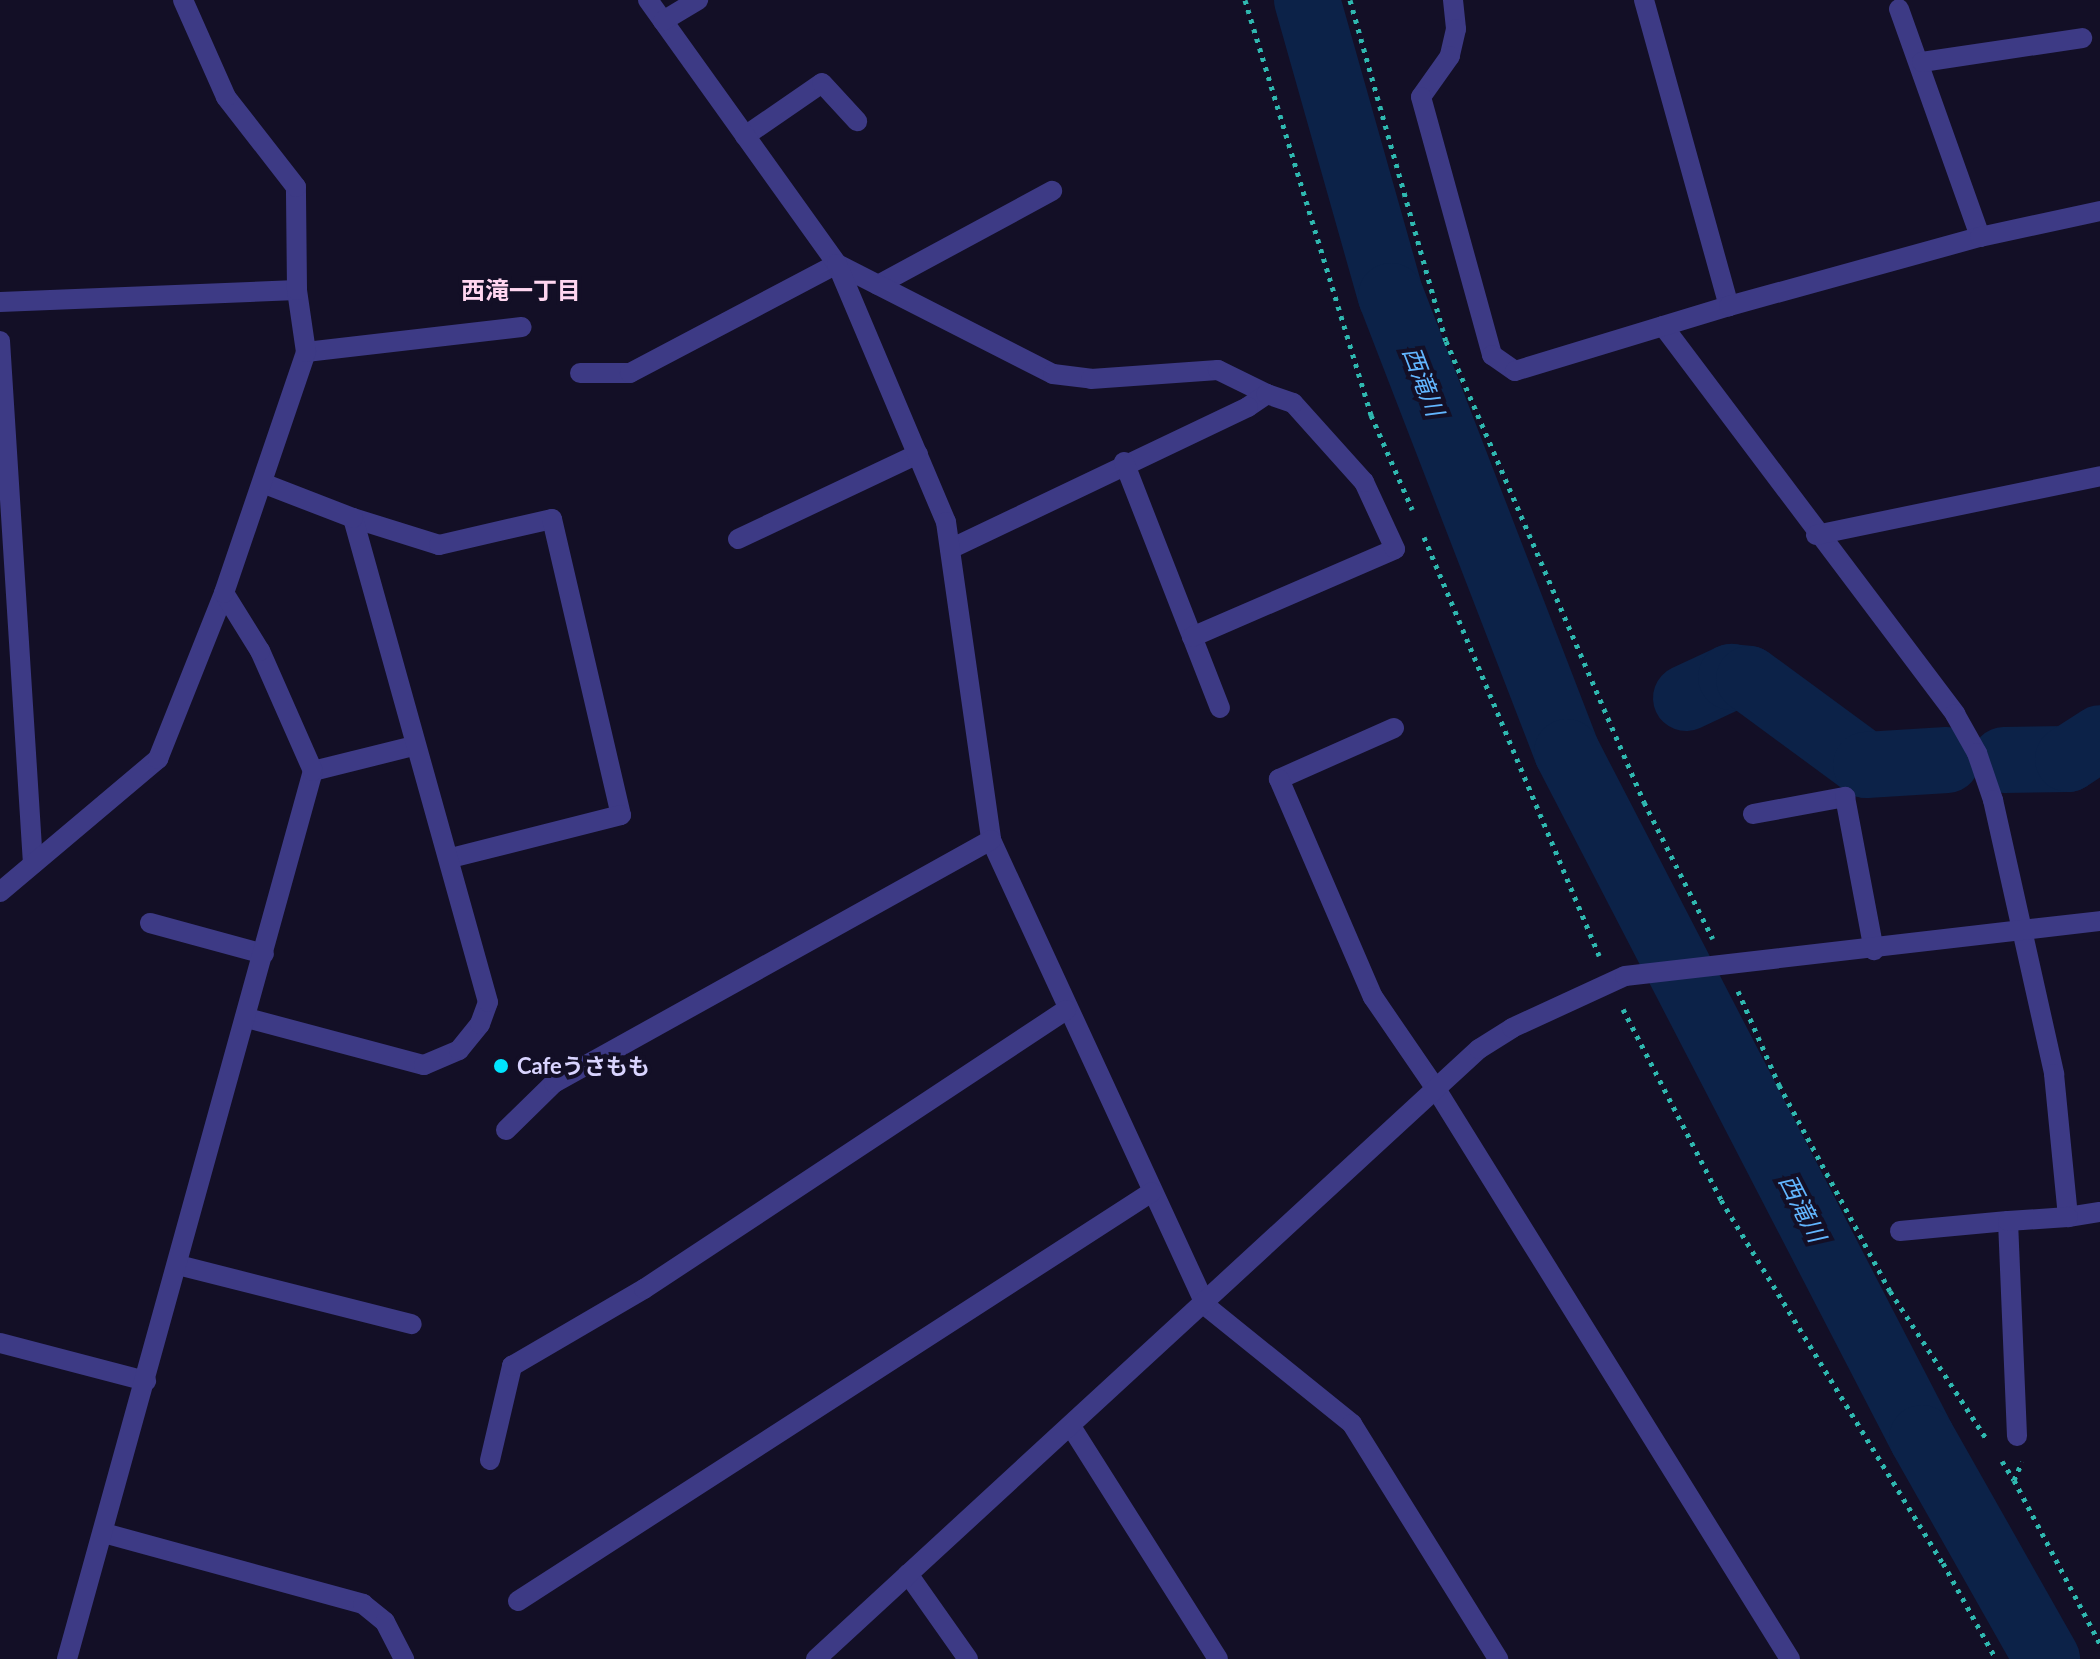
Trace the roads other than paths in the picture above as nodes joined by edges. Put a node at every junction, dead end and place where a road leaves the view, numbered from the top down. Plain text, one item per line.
1 (183, 0) edge
2 (648, 0) edge
3 (698, 0) edge
4 (1453, 0) edge
5 (1644, 0) edge
6 (1899, 9) dead end
7 (663, 21) junction
8 (2082, 38) dead end
9 (1922, 62) junction
10 (857, 121) dead end
11 (745, 136) junction
12 (1052, 191) dead end
13 (2100, 211) edge
14 (1980, 237) junction
15 (837, 264) junction
16 (878, 285) junction
17 (297, 290) junction
18 (0, 302) edge
19 (1729, 306) junction
20 (1663, 326) junction
21 (522, 327) dead end
22 (0, 341) edge
23 (306, 352) junction
24 (580, 373) dead end
25 (1267, 394) junction
26 (918, 454) junction
27 (1124, 462) junction
28 (2100, 476) edge
29 (265, 484) junction
30 (353, 518) junction
31 (1816, 535) junction
32 (738, 539) dead end
33 (950, 549) junction
34 (224, 593) junction
35 (1192, 637) junction
36 (1220, 708) dead end
37 (1394, 728) dead end
38 (413, 746) junction
39 (313, 771) junction
40 (1753, 814) dead end
41 (991, 840) junction
42 (451, 858) junction
43 (33, 864) junction
44 (0, 892) edge
45 (2100, 921) edge
46 (150, 923) dead end
47 (2019, 933) junction
48 (1874, 950) junction
49 (264, 954) junction
50 (1066, 1010) junction
51 (247, 1018) junction
52 (1436, 1089) junction
53 (506, 1130) dead end
54 (1152, 1192) junction
55 (2100, 1212) edge
56 (2068, 1217) junction
57 (2008, 1221) junction
58 (1900, 1231) dead end
59 (178, 1265) junction
60 (1206, 1306) junction
61 (412, 1324) dead end
62 (0, 1343) edge
63 (146, 1381) junction
64 (1072, 1428) junction
65 (2017, 1436) dead end
66 (490, 1460) dead end
67 (104, 1533) junction
68 (908, 1574) junction
69 (518, 1601) dead end
70 (67, 1659) edge
71 (404, 1659) edge
72 (816, 1659) edge
73 (968, 1659) edge
74 (1218, 1659) edge
75 (1498, 1659) edge
76 (1790, 1659) edge

1 - 17 street
2 - 7 street
3 - 7 street
4 - 20 street
5 - 19 street
6 - 9 street
7 - 11 street
8 - 9 street
9 - 14 street
10 - 11 street
11 - 15 street
12 - 16 street
13 - 14 street
14 - 19 street
15 - 16 street
15 - 24 street
15 - 26 street
16 - 25 street
17 - 18 street
17 - 23 street
19 - 20 street
20 - 31 street
21 - 23 street
22 - 43 street
23 - 29 street
25 - 27 street
25 - 35 street
26 - 32 street
26 - 33 street
27 - 33 street
27 - 35 street
28 - 31 street
29 - 30 street
29 - 34 street
30 - 38 street
30 - 42 street
31 - 47 street
33 - 41 street
34 - 39 street
34 - 43 street
35 - 36 street
37 - 52 street
38 - 39 street
38 - 42 street
39 - 49 street
40 - 48 street
41 - 50 street
41 - 53 street
42 - 51 street
43 - 44 street
45 - 47 street
46 - 49 street
47 - 48 street
47 - 56 street
48 - 52 street
49 - 51 street
50 - 54 street
50 - 66 street
51 - 59 street
52 - 60 street
52 - 76 street
54 - 60 street
54 - 69 street
55 - 56 street
56 - 57 street
57 - 58 street
57 - 65 street
59 - 61 street
59 - 63 street
60 - 64 street
60 - 75 street
62 - 63 street
63 - 67 street
64 - 68 street
64 - 74 street
67 - 70 street
67 - 71 street
68 - 72 street
68 - 73 street

